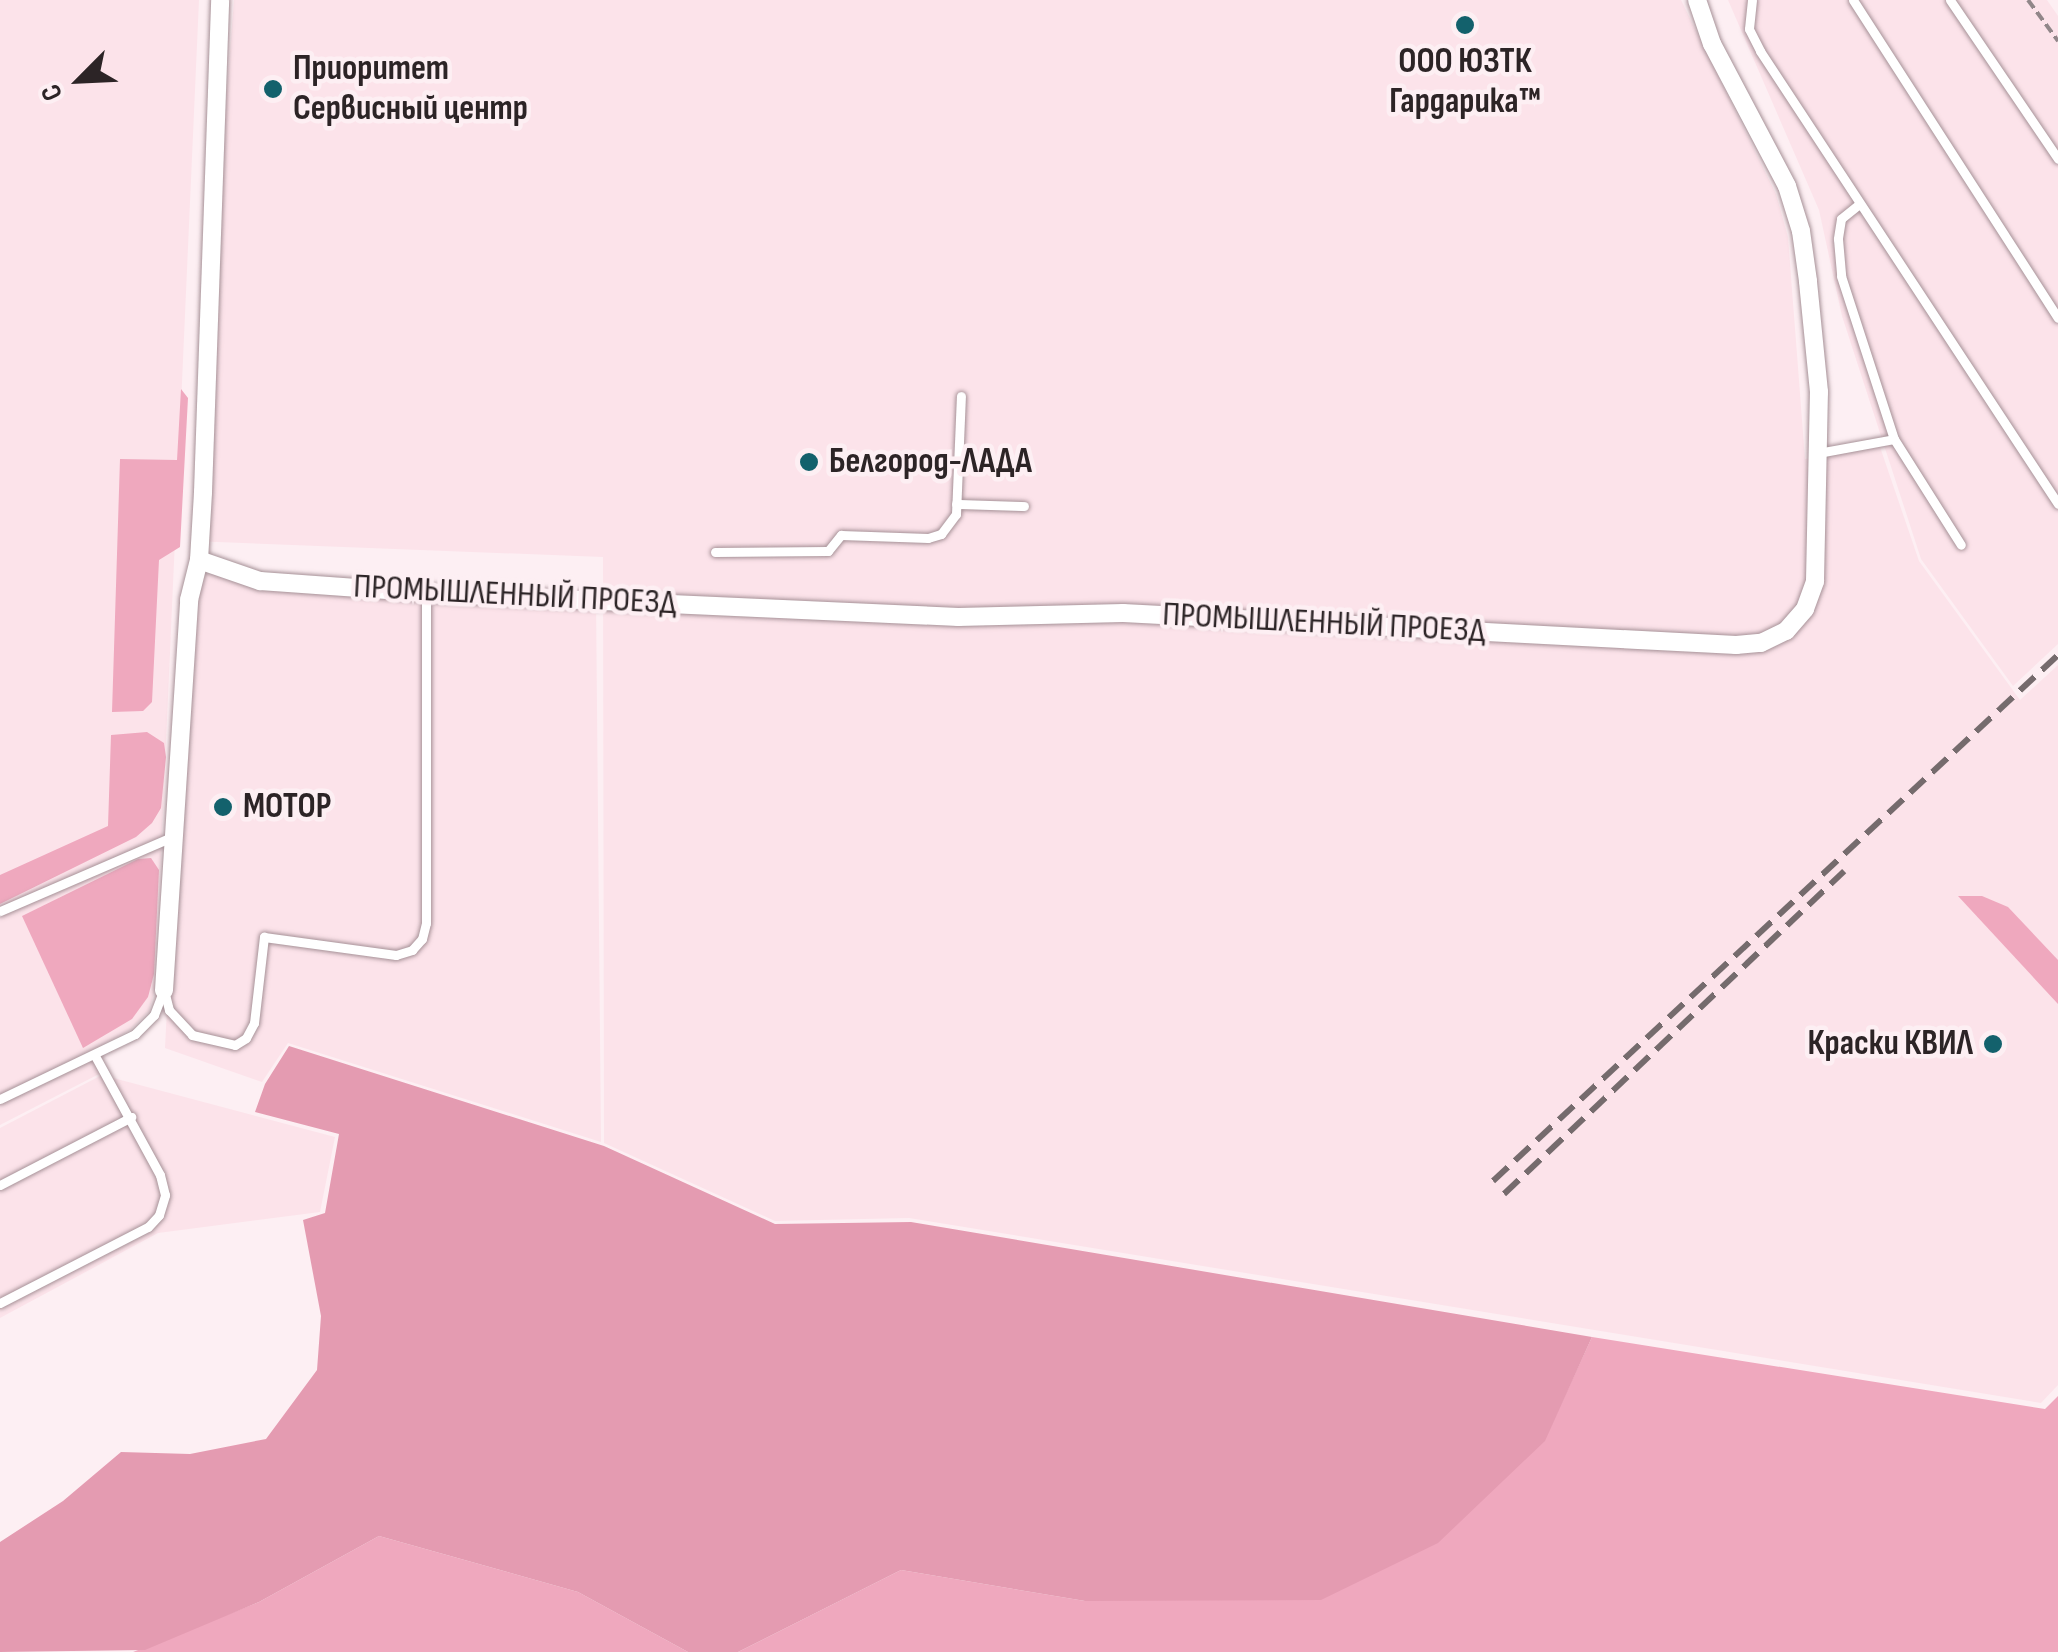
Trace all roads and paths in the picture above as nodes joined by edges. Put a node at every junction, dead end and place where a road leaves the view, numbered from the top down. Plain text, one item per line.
1 (220, 0) edge
2 (1696, 0) edge
3 (1752, 0) edge
4 (1854, 0) edge
5 (1950, 0) edge
6 (2028, 0) edge
7 (2058, 41) edge
8 (2058, 159) edge
9 (1858, 205) junction
10 (2058, 318) edge
11 (960, 396) dead end
12 (1894, 439) junction
13 (1818, 453) junction
14 (956, 504) junction
15 (2058, 504) edge
16 (1024, 506) dead end
17 (1960, 545) dead end
18 (714, 552) dead end
19 (198, 560) junction
20 (426, 593) junction
21 (176, 836) junction
22 (0, 911) edge
23 (164, 990) junction
24 (94, 1056) junction
25 (0, 1098) edge
26 (130, 1117) junction
27 (0, 1184) edge
28 (0, 1304) edge

1 - 19 street
2 - 13 street, ПРОМЫШЛЕННЫЙ ПРОЕЗД
3 - 9 lane
4 - 10 lane
5 - 8 lane
6 - 7 path
9 - 12 lane
9 - 15 lane
11 - 14 lane
12 - 13 lane
12 - 17 lane
13 - 20 street, ПРОМЫШЛЕННЫЙ ПРОЕЗД
14 - 16 lane
14 - 18 lane
19 - 20 street, ПРОМЫШЛЕННЫЙ ПРОЕЗД
19 - 21 street
20 - 23 lane
21 - 22 lane
21 - 23 street
23 - 24 lane
24 - 25 lane
24 - 26 lane
26 - 27 lane
26 - 28 lane

